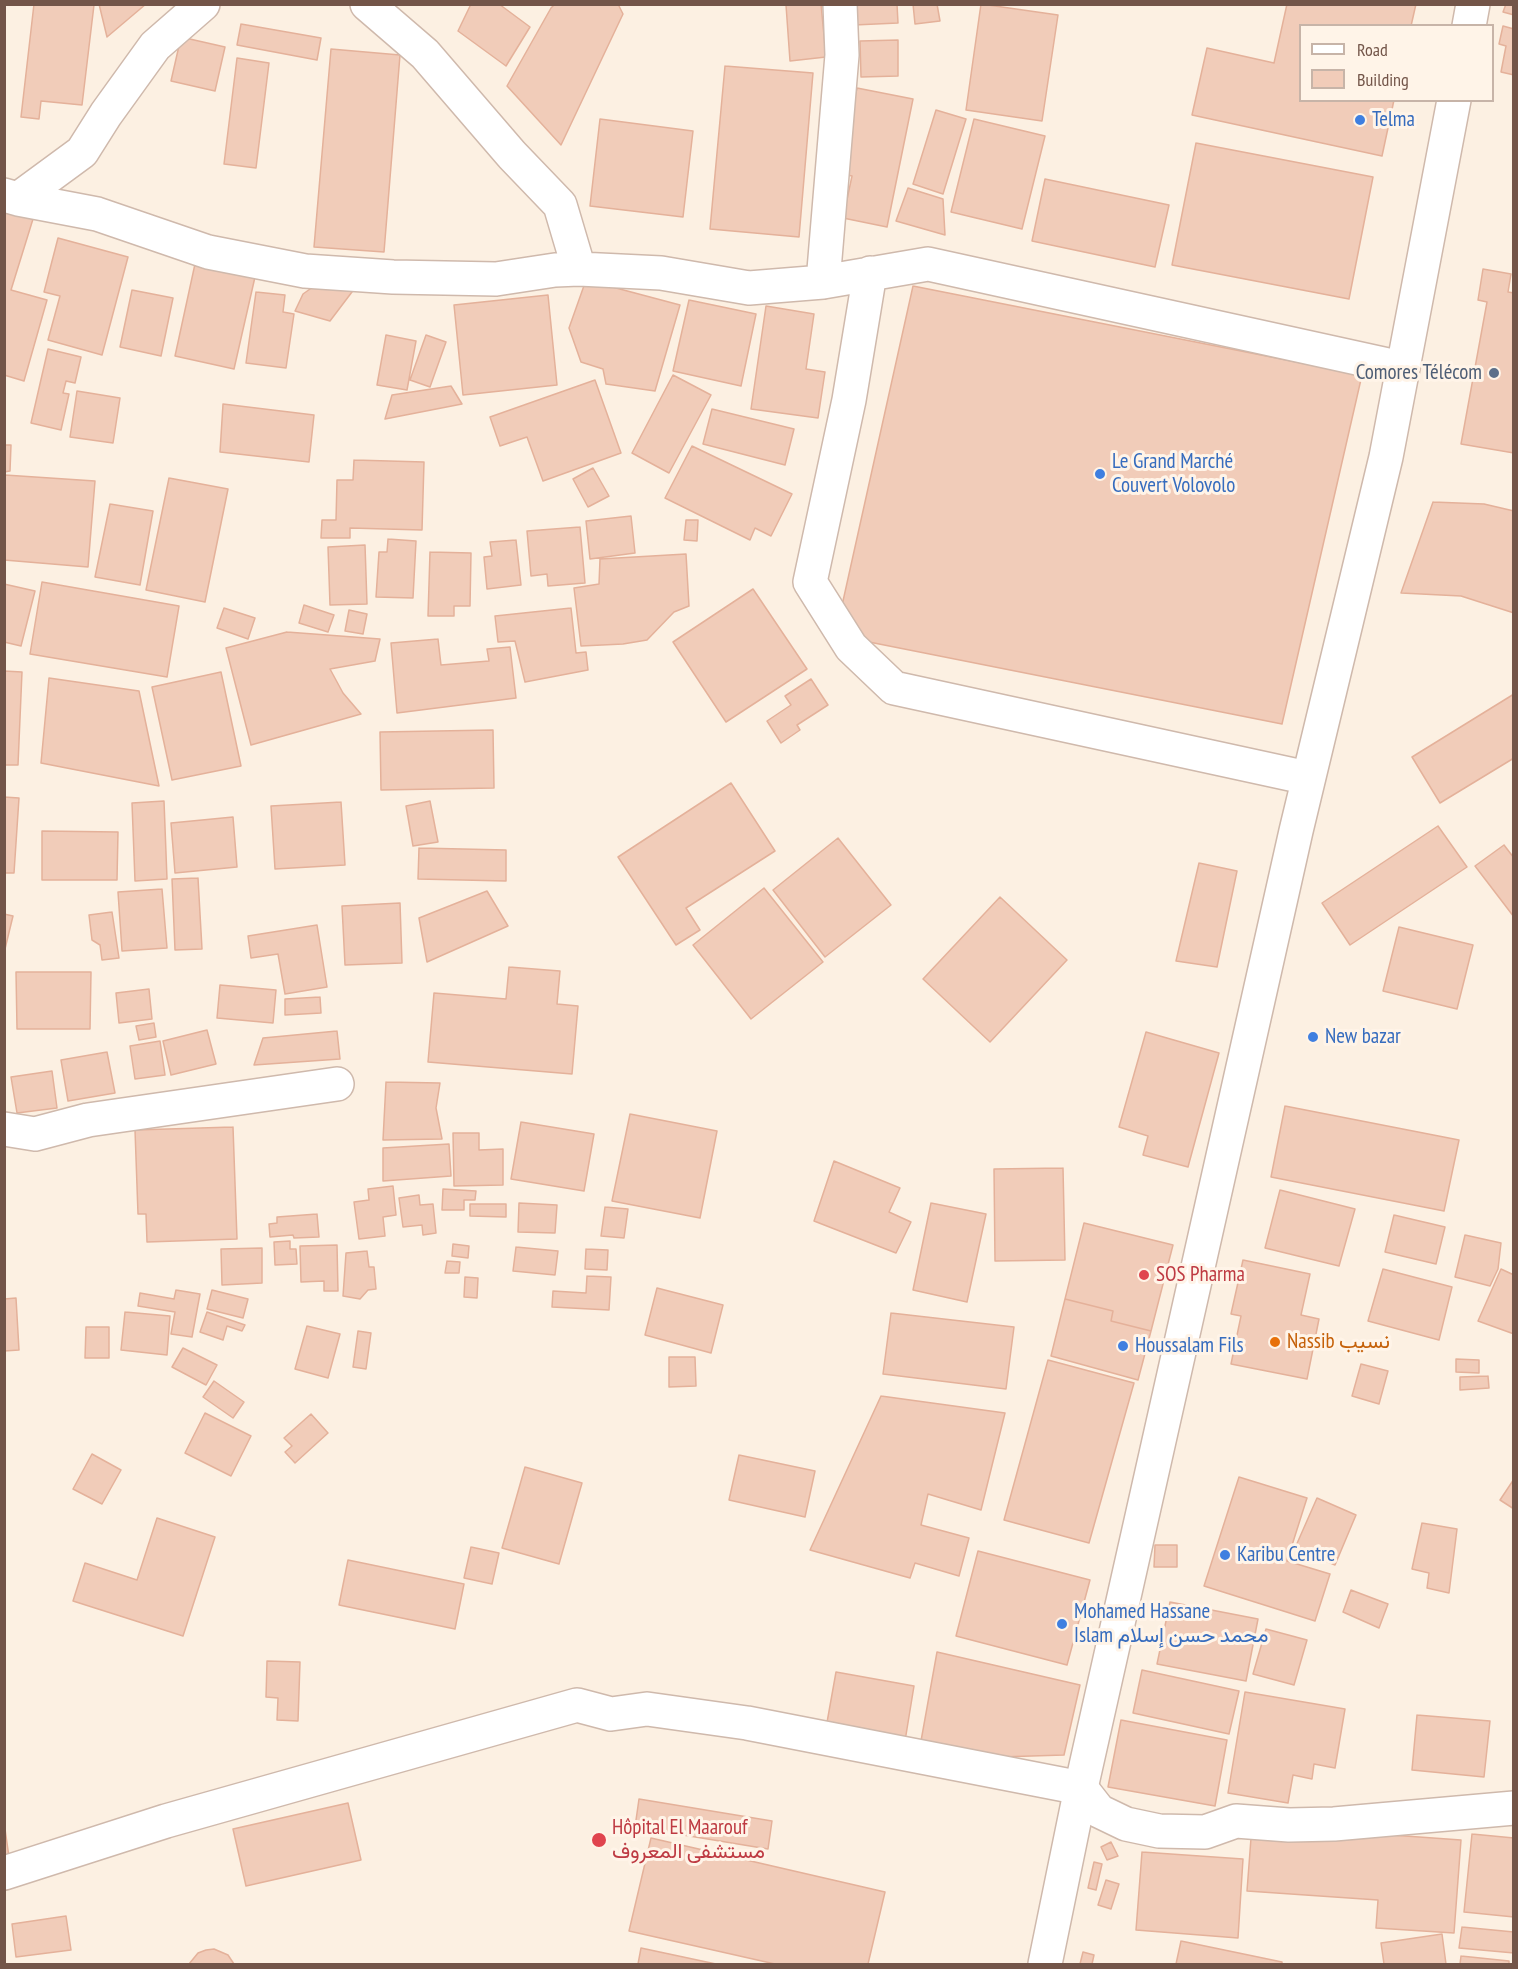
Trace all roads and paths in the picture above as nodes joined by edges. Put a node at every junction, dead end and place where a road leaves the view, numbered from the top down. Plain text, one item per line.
1 (203, 4) edge
2 (367, 4) edge
3 (840, 4) edge
4 (1473, 4) edge
5 (1469, 24) edge
6 (1454, 102) edge
7 (11, 197) edge
8 (579, 269) junction
9 (870, 273) junction
10 (823, 282) junction
11 (1402, 368) junction
12 (1308, 778) junction
13 (337, 1084) dead end
14 (4, 1130) edge
15 (1081, 1788) junction
16 (1514, 1808) edge
17 (4, 1873) edge
18 (1045, 1965) edge

1 - 7 street
2 - 8 street
3 - 10 street
4 - 5 street
6 - 11 street
7 - 8 street
8 - 10 street
9 - 10 street
9 - 11 street
9 - 12 street
11 - 12 street
12 - 15 street
13 - 14 street
15 - 16 street
15 - 17 street
15 - 18 street

